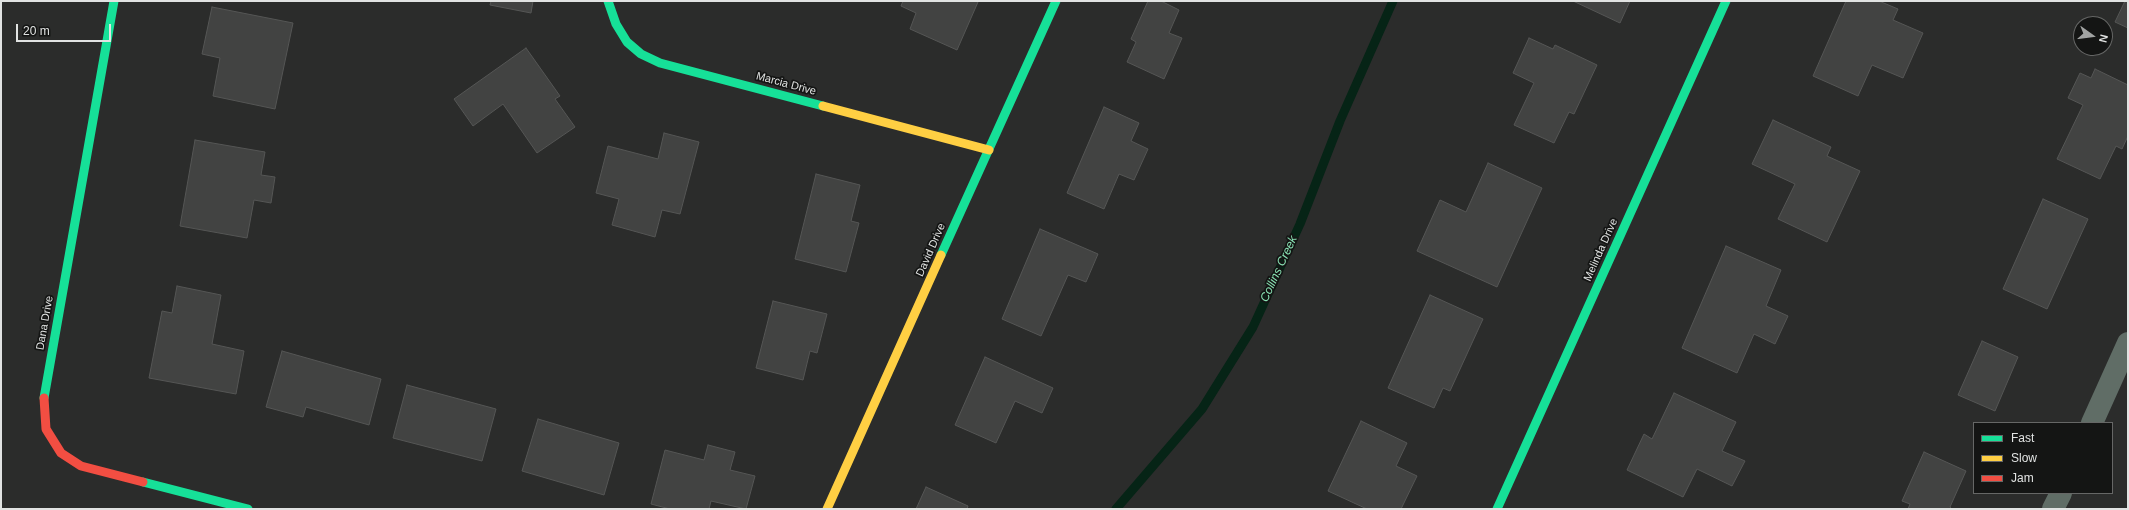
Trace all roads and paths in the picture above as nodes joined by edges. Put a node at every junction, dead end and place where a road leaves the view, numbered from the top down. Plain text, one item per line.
1 (114, 1) edge
2 (608, 1) edge
3 (1056, 1) edge
4 (1726, 1) edge
5 (989, 150) junction
6 (2128, 343) edge
7 (2092, 422) edge
8 (2060, 494) edge
9 (248, 509) edge
10 (827, 509) edge
11 (1497, 509) edge
12 (2053, 509) edge

1 - 9 street, Dana Drive
2 - 5 street, Marcia Drive
3 - 5 street, David Drive
4 - 11 street, Melinda Drive
5 - 10 street, David Drive
6 - 7 street
8 - 12 street

